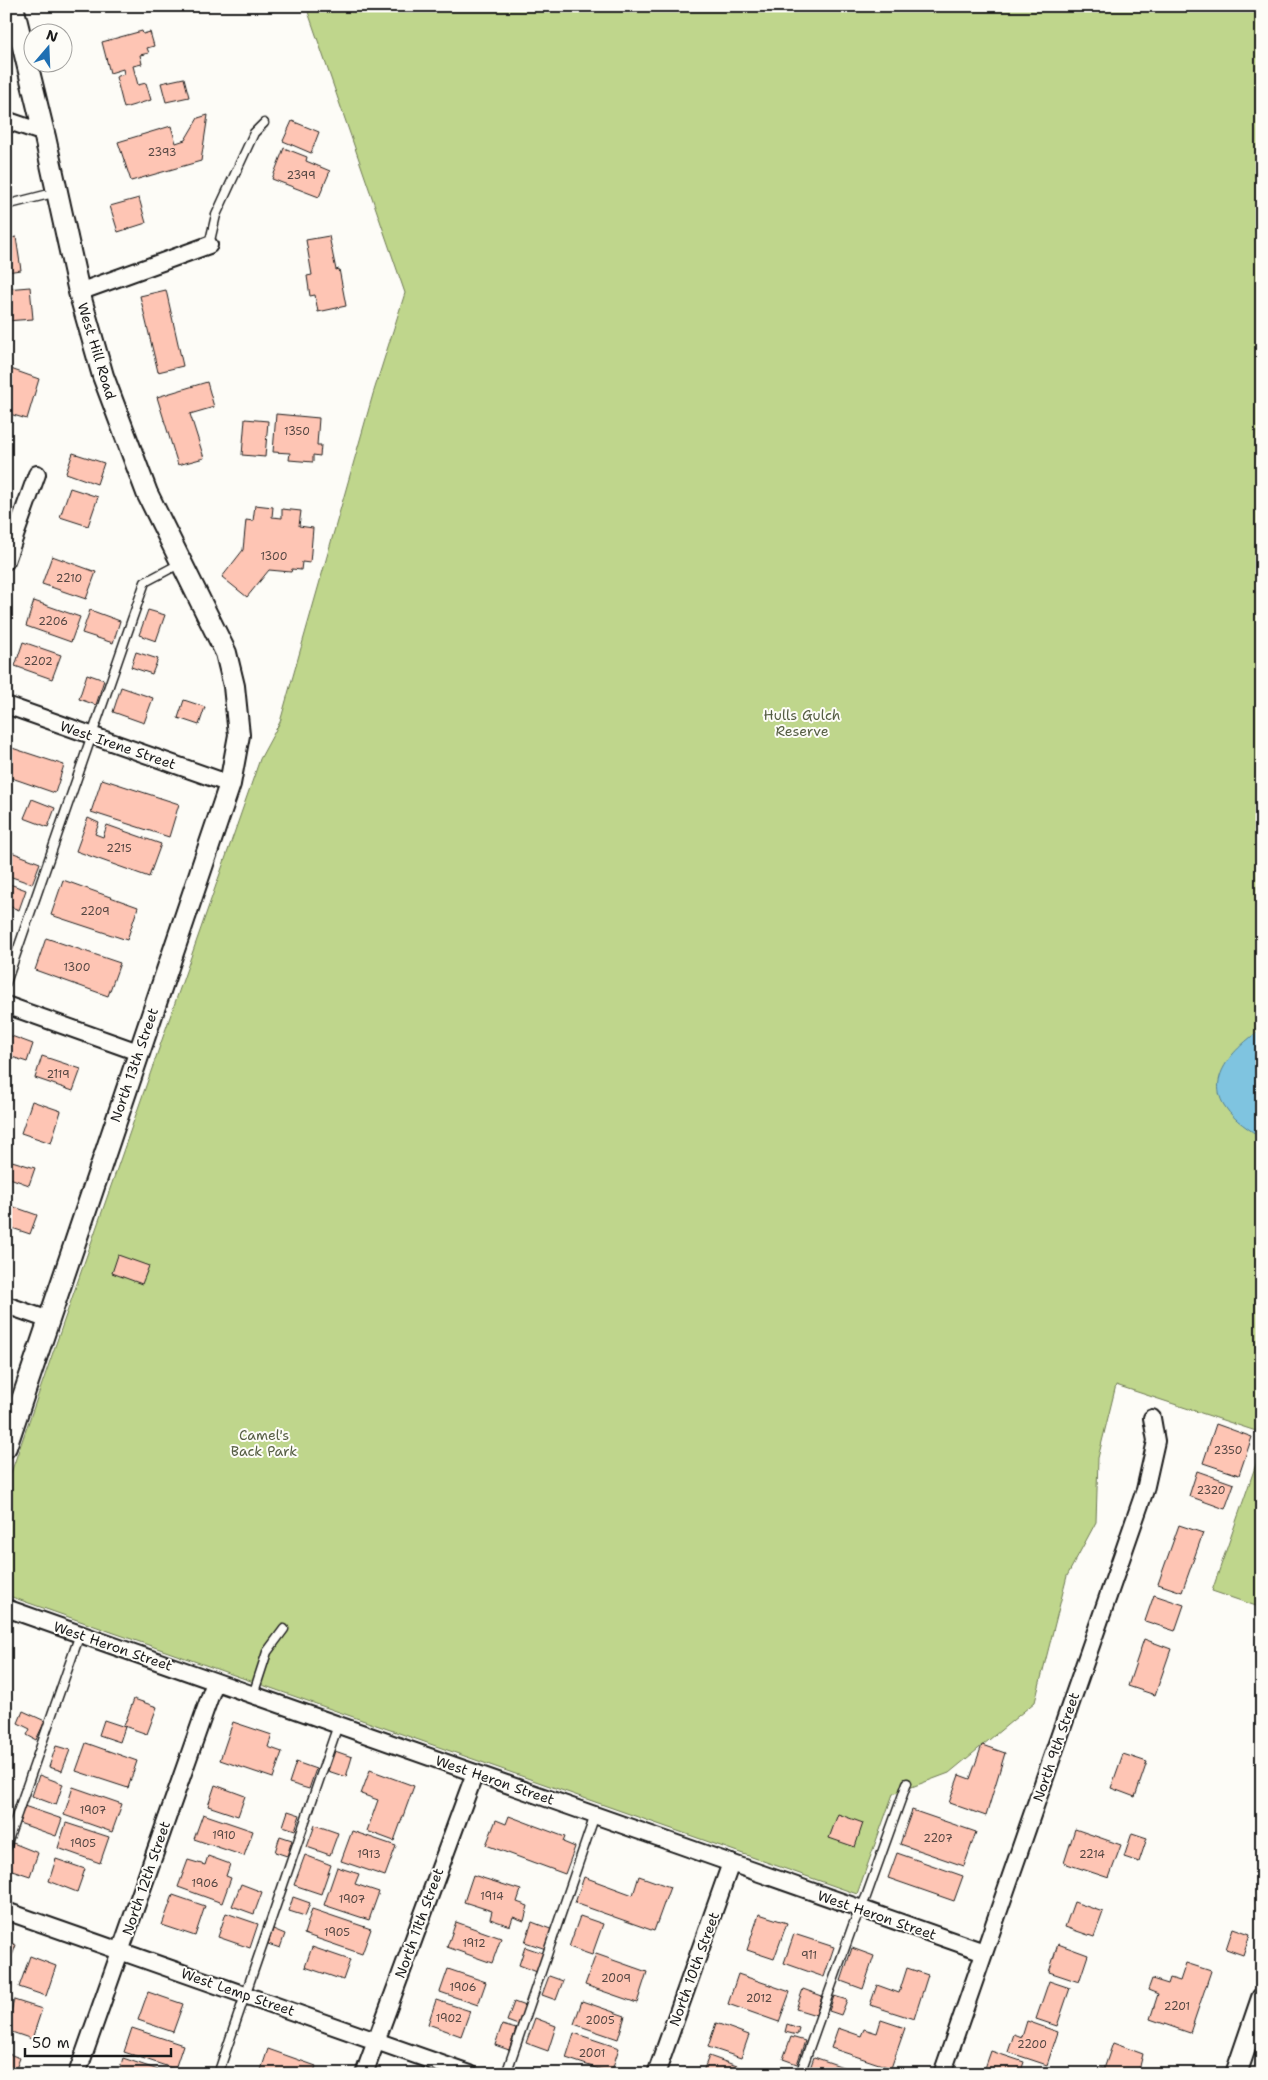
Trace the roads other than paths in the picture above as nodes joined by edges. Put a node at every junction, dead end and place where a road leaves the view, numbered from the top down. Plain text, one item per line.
1 (13, 6) edge
2 (6, 120) edge
3 (264, 123) dead end
4 (44, 133) junction
5 (57, 192) junction
6 (6, 205) edge
7 (209, 245) joint
8 (79, 292) junction
9 (37, 474) dead end
10 (6, 562) edge
11 (181, 563) junction
12 (232, 679) joint
13 (6, 705) edge
14 (92, 736) junction
15 (230, 784) junction
16 (6, 983) edge
17 (6, 1005) edge
18 (138, 1052) junction
19 (6, 1305) edge
20 (49, 1320) junction
21 (1152, 1418) dead end
22 (6, 1447) edge
23 (6, 1608) edge
24 (284, 1628) dead end
25 (80, 1634) junction
26 (215, 1682) junction
27 (253, 1695) junction
28 (338, 1725) junction
29 (475, 1773) junction
30 (906, 1783) dead end
31 (595, 1815) junction
32 (6, 1846) edge
33 (731, 1863) junction
34 (859, 1909) junction
35 (6, 1911) edge
36 (120, 1951) junction
37 (984, 1952) junction
38 (246, 1995) junction
39 (1262, 1998) edge
40 (1258, 2022) edge
41 (375, 2040) junction
42 (77, 2074) edge
43 (218, 2074) edge
44 (364, 2074) edge
45 (470, 2074) edge
46 (506, 2074) edge
47 (656, 2074) edge
48 (800, 2074) edge
49 (942, 2074) edge
50 (1236, 2074) edge

1 - 4 street, West Hill Road
2 - 4 street
3 - 7 lane
4 - 5 street, West Hill Road
5 - 6 lane
5 - 8 street, West Hill Road
7 - 8 street
8 - 11 street, West Hill Road
9 - 10 street
11 - 12 street, West Hill Road
11 - 14 lane
12 - 15 street, North 13th Street
13 - 14 street, West Irene Street
14 - 15 street, West Irene Street
14 - 16 lane
15 - 18 street, North 13th Street
17 - 18 street
18 - 20 street, North 13th Street
19 - 20 street
20 - 22 street, North 13th Street
21 - 37 street, North 9th Street
23 - 25 street, West Heron Street
24 - 27 lane
25 - 26 street, West Heron Street
25 - 32 lane
26 - 27 street, West Heron Street
26 - 36 street, North 12th Street
27 - 28 street, West Heron Street
28 - 29 street, West Heron Street
28 - 38 lane
29 - 31 street, West Heron Street
29 - 41 street, North 11th Street
30 - 34 lane
31 - 33 street, West Heron Street
31 - 46 lane
33 - 34 street, West Heron Street
33 - 47 street, North 10th Street
34 - 37 street, West Heron Street
34 - 48 lane
35 - 36 street, West Lemp Street
36 - 38 street, West Lemp Street
36 - 42 street, North 12th Street
37 - 49 street, North 9th Street
38 - 41 street, West Lemp Street
38 - 43 lane
39 - 40 street
40 - 50 street
41 - 44 street, North 11th Street
41 - 45 street, West Lemp Street

